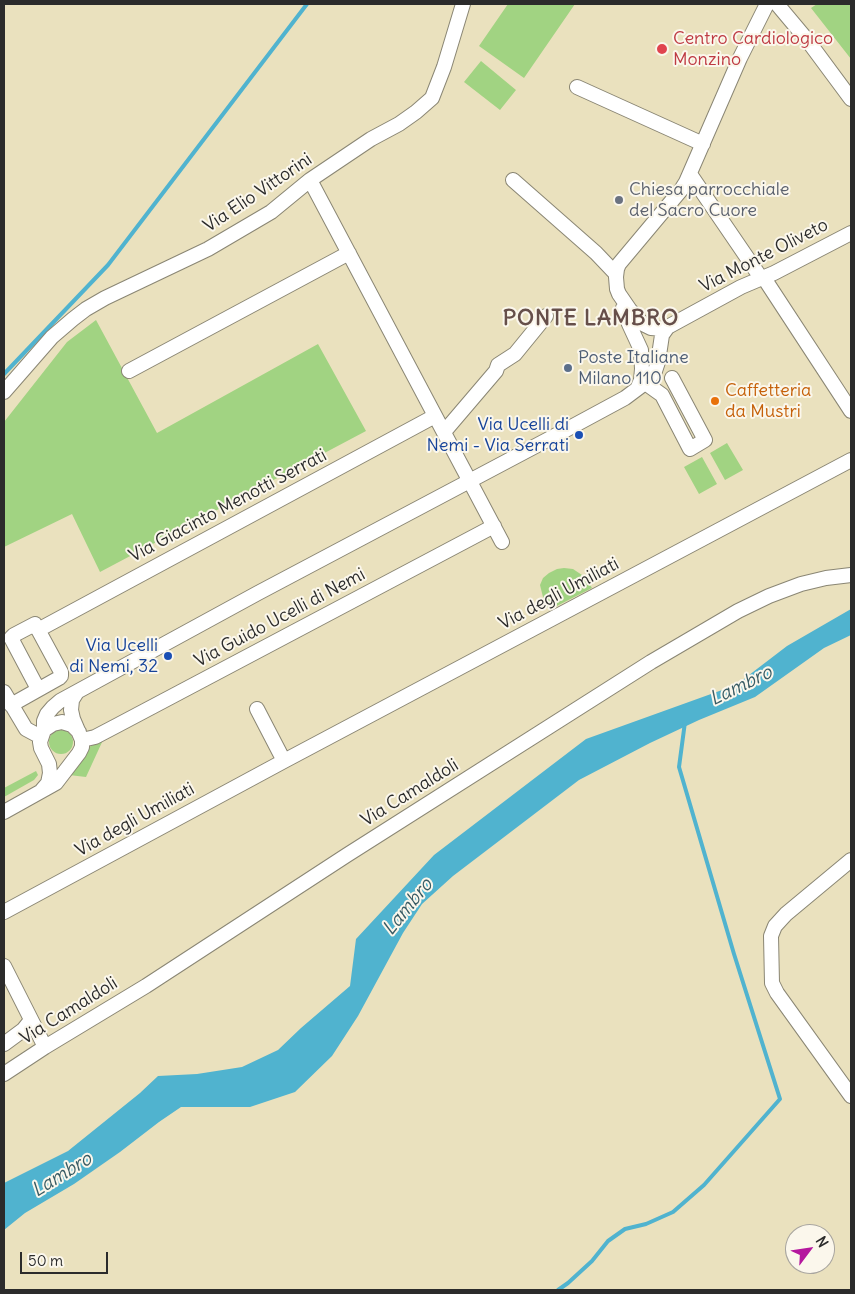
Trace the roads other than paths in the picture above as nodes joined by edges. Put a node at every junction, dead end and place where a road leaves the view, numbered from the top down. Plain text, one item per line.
1 (464, 4) edge
2 (767, 4) edge
3 (777, 4) edge
4 (846, 82) edge
5 (577, 87) dead end
6 (851, 99) edge
7 (703, 144) junction
8 (690, 174) junction
9 (310, 180) junction
10 (513, 180) dead end
11 (851, 232) edge
12 (349, 253) junction
13 (616, 274) junction
14 (762, 278) junction
15 (619, 294) junction
16 (546, 316) dead end
17 (667, 328) junction
18 (129, 371) dead end
19 (641, 384) junction
20 (4, 392) edge
21 (662, 395) junction
22 (851, 411) edge
23 (436, 416) junction
24 (444, 432) junction
25 (851, 460) edge
26 (470, 481) junction
27 (494, 526) junction
28 (502, 542) dead end
29 (851, 575) edge
30 (38, 630) junction
31 (9, 648) edge
32 (38, 690) junction
33 (4, 692) edge
34 (77, 692) junction
35 (11, 705) junction
36 (257, 709) dead end
37 (43, 734) junction
38 (81, 736) junction
39 (44, 754) junction
40 (74, 759) junction
41 (284, 761) junction
42 (38, 794) junction
43 (4, 812) edge
44 (851, 860) edge
45 (4, 912) edge
46 (5, 973) edge
47 (31, 1020) junction
48 (4, 1044) edge
49 (45, 1047) junction
50 (4, 1074) edge
51 (851, 1096) edge

1 - 9 street, Via Elio Vittorini
2 - 7 street
3 - 4 street
4 - 6 street
5 - 7 street
7 - 8 street
8 - 13 street
8 - 14 street
9 - 12 street
9 - 20 street, Via Elio Vittorini
10 - 13 street
11 - 14 street, Via Monte Oliveto
12 - 18 street
12 - 23 street
13 - 15 street
14 - 17 street, Via Monte Oliveto
14 - 22 street
15 - 17 street
15 - 19 street
16 - 24 street
17 - 19 street, Via Guido Ucelli di Nemi
19 - 21 street
19 - 26 street, Via Guido Ucelli di Nemi
21 - 21 street
23 - 24 street
23 - 30 street, Via Giacinto Menotti Serrati
24 - 26 street
25 - 41 street, Via degli Umiliati
26 - 27 street
26 - 34 street, Via Guido Ucelli di Nemi
27 - 28 street
27 - 38 street, Via Guido Ucelli di Nemi
29 - 49 street, Via Camaldoli
30 - 31 street
30 - 32 street
31 - 32 street
32 - 35 street
33 - 35 street
34 - 37 street, Via Guido Ucelli di Nemi
34 - 38 street
35 - 37 street
36 - 41 street
37 - 38 street
37 - 39 street, Via Guido Ucelli di Nemi
38 - 40 street
39 - 40 street
39 - 42 street, Via Guido Ucelli di Nemi
40 - 42 street
41 - 45 street, Via degli Umiliati
42 - 43 street
44 - 51 street
46 - 47 street
47 - 48 street
47 - 49 street
49 - 50 street, Via Camaldoli

